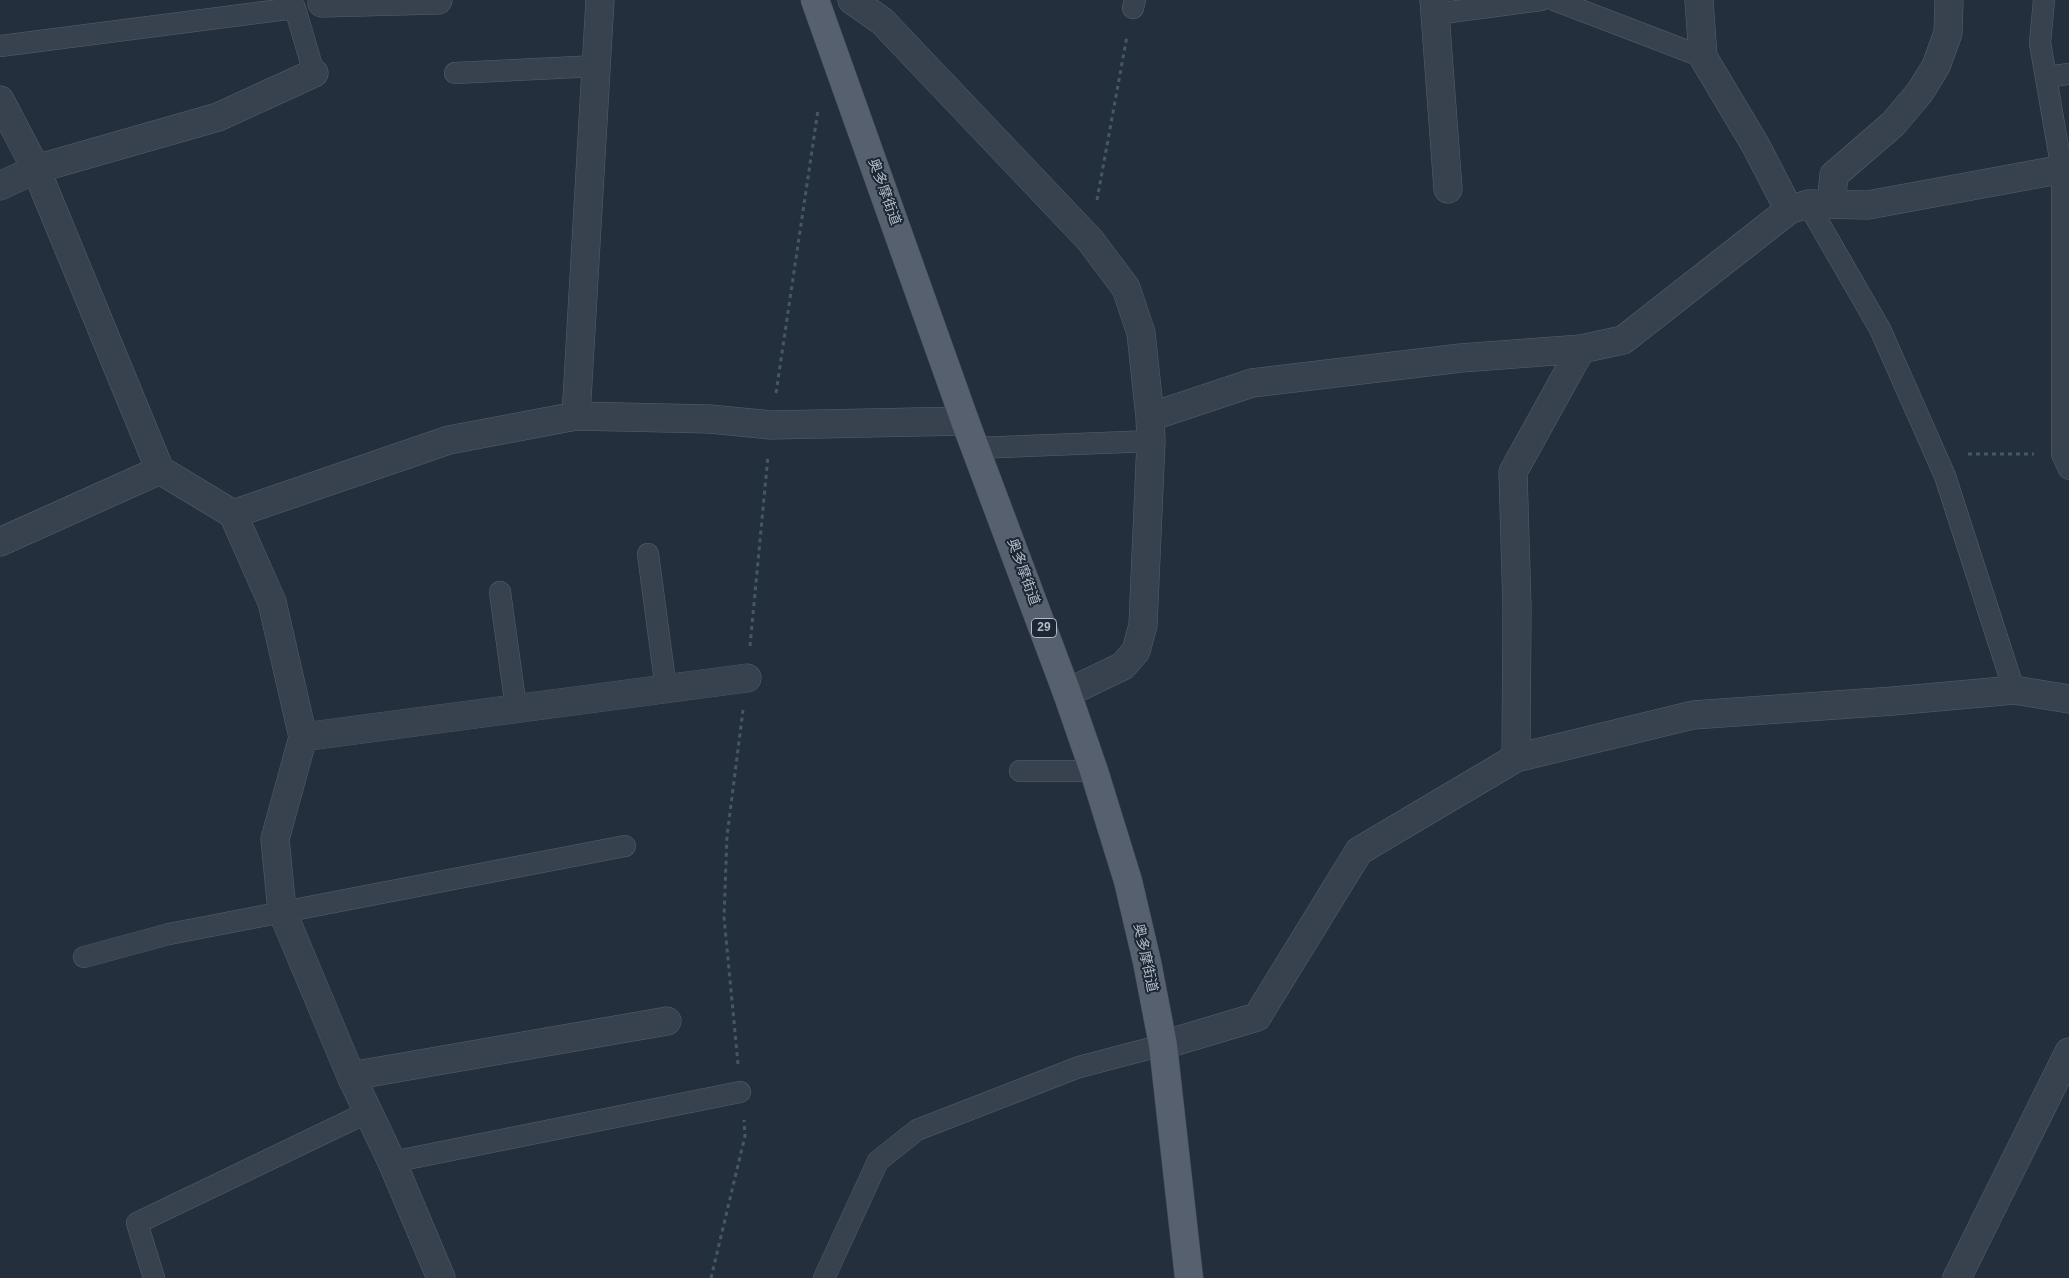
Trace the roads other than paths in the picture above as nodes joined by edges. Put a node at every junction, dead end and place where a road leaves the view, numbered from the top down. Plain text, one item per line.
1 (438, 0) edge
2 (600, 0) edge
3 (815, 0) edge
4 (852, 0) edge
5 (1541, 0) edge
6 (1554, 0) edge
7 (1699, 0) edge
8 (1949, 0) edge
9 (2044, 0) edge
10 (322, 3) dead end
11 (1434, 7) edge
12 (0, 46) edge
13 (1703, 57) junction
14 (597, 66) junction
15 (455, 72) dead end
16 (314, 73) joint
17 (2069, 74) edge
18 (2046, 77) junction
19 (0, 100) edge
20 (36, 169) junction
21 (2066, 169) edge
22 (0, 186) edge
23 (1448, 189) dead end
24 (1809, 206) junction
25 (1581, 349) junction
26 (576, 416) junction
27 (965, 421) junction
28 (1150, 429) junction
29 (976, 448) junction
30 (2066, 455) edge
31 (160, 470) junction
32 (233, 514) junction
33 (0, 542) edge
34 (648, 554) dead end
35 (500, 592) dead end
36 (747, 678) dead end
37 (666, 689) junction
38 (2014, 690) junction
39 (1068, 693) junction
40 (2069, 699) edge
41 (516, 708) junction
42 (304, 737) junction
43 (1516, 758) junction
44 (1020, 771) dead end
45 (1094, 771) junction
46 (625, 846) dead end
47 (282, 911) junction
48 (84, 957) dead end
49 (667, 1021) dead end
50 (1163, 1045) junction
51 (2069, 1052) edge
52 (351, 1076) junction
53 (740, 1092) dead end
54 (368, 1112) junction
55 (392, 1162) junction
56 (154, 1278) edge
57 (442, 1278) edge
58 (824, 1278) edge
59 (1189, 1278) edge
60 (1956, 1278) edge

1 - 10 street
2 - 14 street
3 - 27 main road, 奥多摩街道 / 29
4 - 28 street
5 - 11 lane
6 - 13 lane
7 - 13 street
8 - 24 street
9 - 18 lane
11 - 23 street
12 - 16 lane
13 - 24 street
14 - 15 lane
14 - 26 street
16 - 20 street
17 - 18 lane
18 - 21 lane
19 - 20 street
20 - 22 street
20 - 31 street
21 - 24 street
21 - 30 lane
24 - 25 street
24 - 38 lane
25 - 28 street
25 - 43 street
26 - 27 street
26 - 32 street
27 - 29 main road, 奥多摩街道 / 29
28 - 29 lane
28 - 39 street
29 - 39 main road, 奥多摩街道 / 29
31 - 32 street
31 - 33 street
32 - 42 street
34 - 37 lane
35 - 41 lane
36 - 37 street
37 - 41 street
38 - 40 street
38 - 43 street
39 - 45 main road, 奥多摩街道 / 29
41 - 42 street
42 - 47 street
43 - 50 street
44 - 45 lane
45 - 50 main road, 奥多摩街道 / 29
46 - 47 lane
47 - 48 lane
47 - 52 street
49 - 52 street
50 - 58 lane
50 - 59 main road, 奥多摩街道 / 29
51 - 60 street
52 - 54 street
53 - 55 lane
54 - 55 street
54 - 56 lane
55 - 57 street

